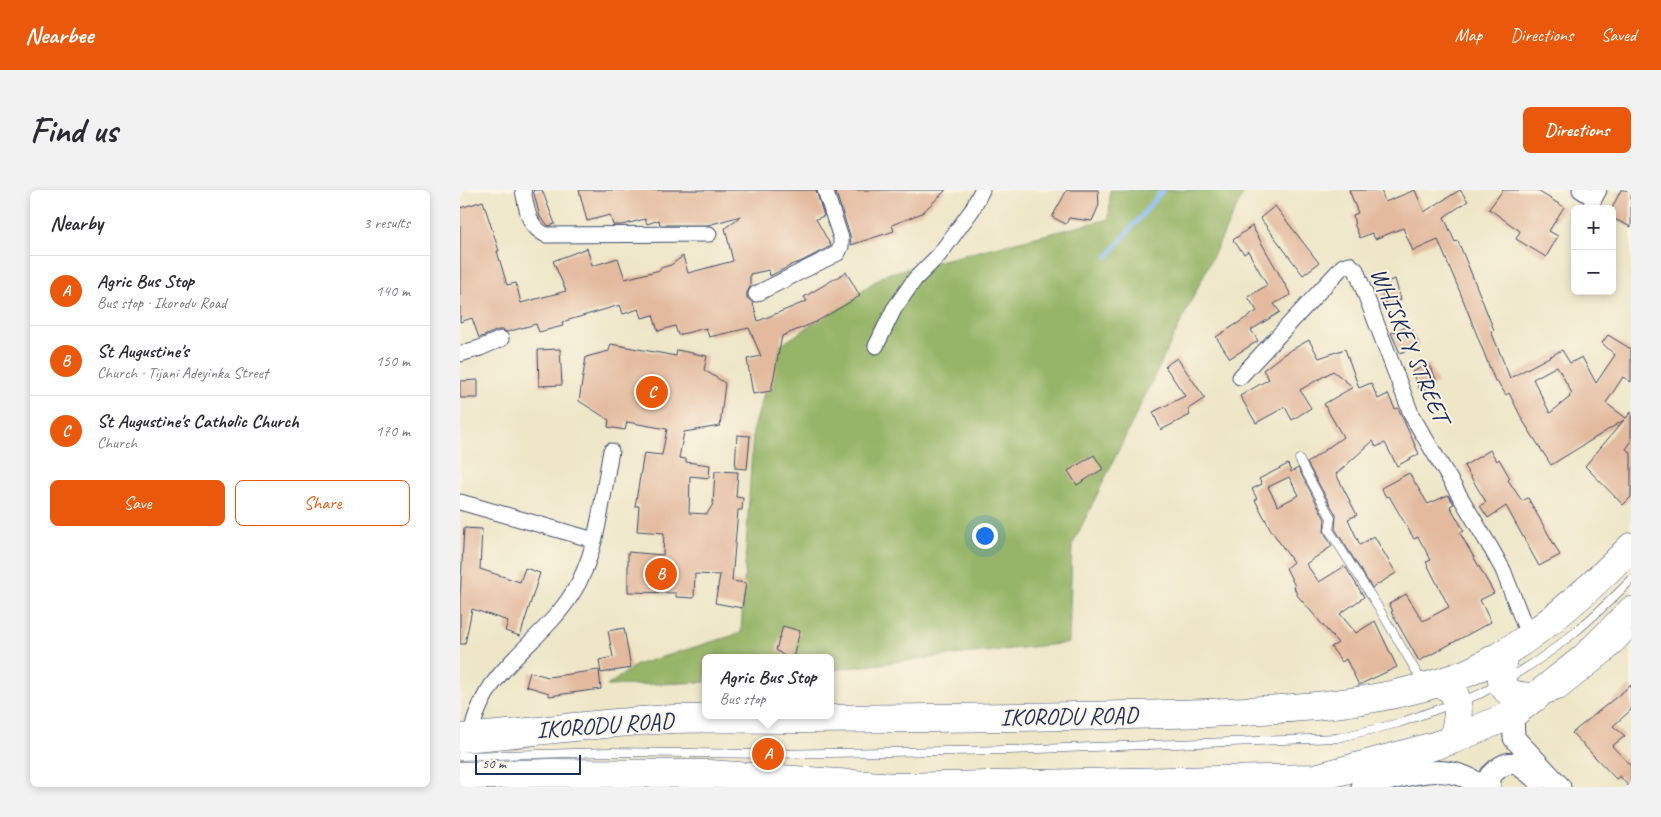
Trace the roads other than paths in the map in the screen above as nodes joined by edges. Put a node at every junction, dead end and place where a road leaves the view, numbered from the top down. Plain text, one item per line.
1 (522, 190) edge
2 (825, 190) edge
3 (982, 190) edge
4 (1580, 190) edge
5 (1594, 199) edge
6 (709, 234) dead end
7 (756, 294) dead end
8 (501, 339) dead end
9 (876, 346) dead end
10 (460, 354) edge
11 (1240, 377) dead end
12 (611, 451) dead end
13 (1299, 459) dead end
14 (460, 502) edge
15 (594, 540) junction
16 (1631, 547) edge
17 (1631, 580) edge
18 (1631, 611) edge
19 (1631, 635) edge
20 (1529, 638) junction
21 (1504, 653) junction
22 (1501, 682) junction
23 (1440, 691) junction
24 (1524, 706) junction
25 (1452, 740) junction
26 (462, 744) edge
27 (460, 776) edge
28 (708, 781) edge
29 (1319, 782) edge
30 (1106, 784) edge
31 (1362, 787) edge
32 (1482, 787) edge
33 (1490, 787) edge
34 (1546, 787) edge
35 (1560, 787) edge

1 - 6 street
2 - 7 street
3 - 9 street
4 - 5 street
8 - 10 street
11 - 20 street, WHISKEY STREET
12 - 15 street
13 - 23 lane
14 - 15 street
15 - 26 street
16 - 20 highway, IKORODU ROAD
17 - 22 lane
18 - 24 highway, IKORODU ROAD
19 - 24 lane
20 - 21 highway, IKORODU ROAD
21 - 22 highway
21 - 23 highway, IKORODU ROAD
22 - 23 lane
22 - 24 highway
23 - 25 highway
23 - 26 highway, IKORODU ROAD
24 - 25 highway, IKORODU ROAD
24 - 35 street
25 - 29 highway, IKORODU ROAD
27 - 28 highway, IKORODU ROAD
28 - 30 highway, IKORODU ROAD
29 - 30 highway, IKORODU ROAD
31 - 32 street
33 - 34 street

